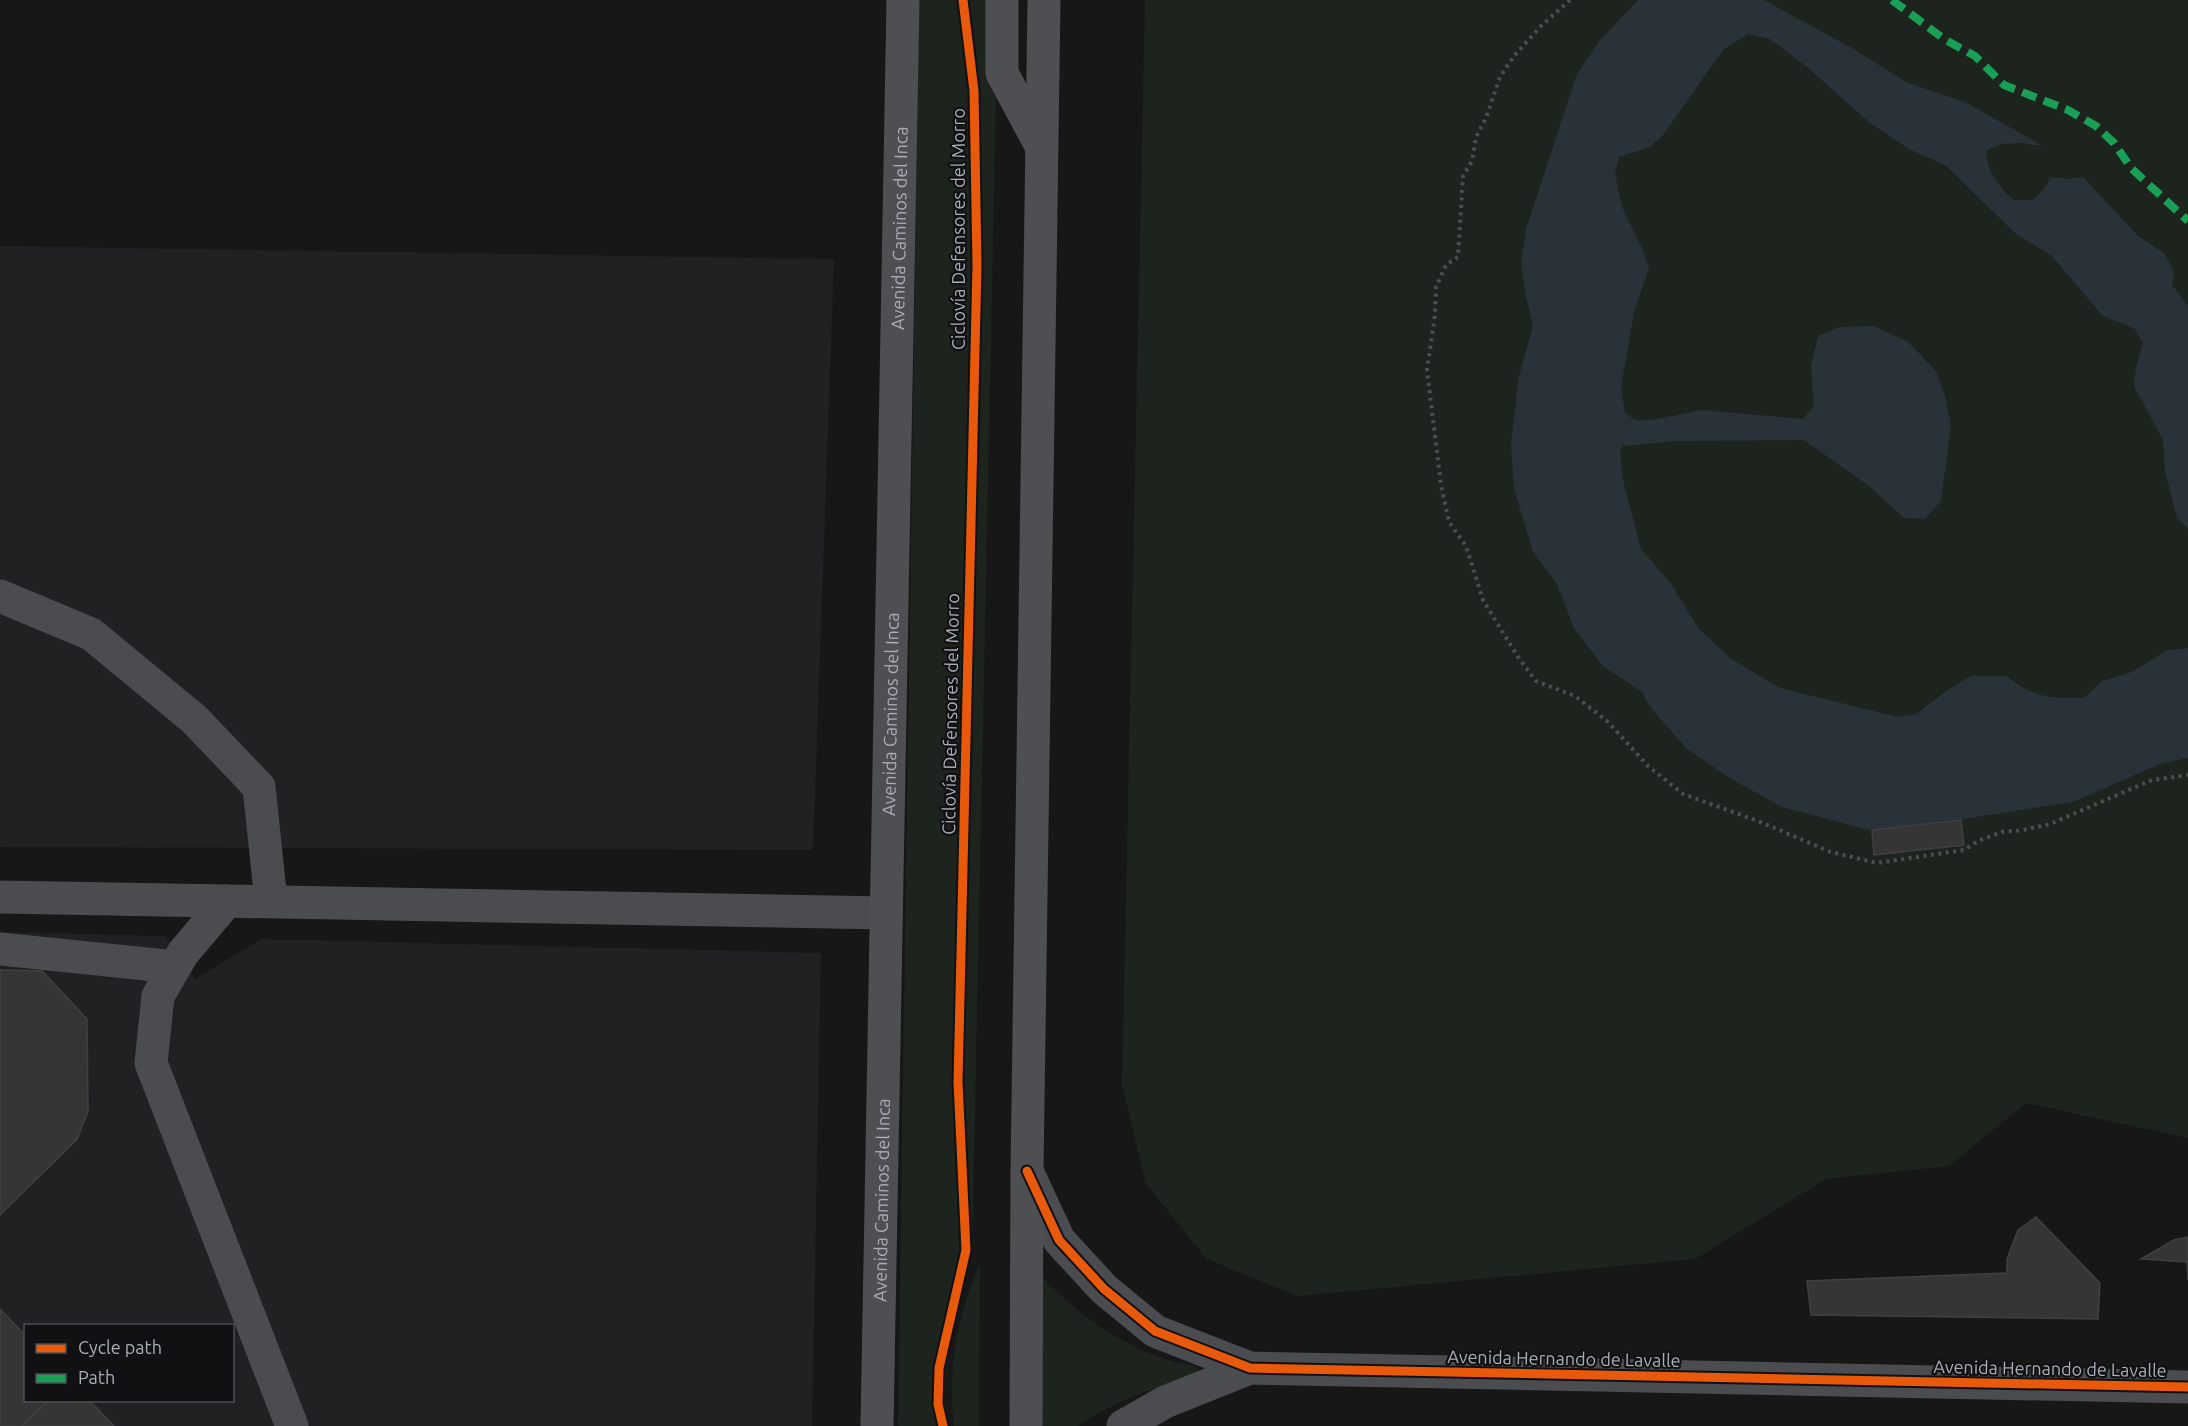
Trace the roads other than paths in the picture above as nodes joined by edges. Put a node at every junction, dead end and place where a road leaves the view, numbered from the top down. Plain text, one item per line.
1 (903, 0) edge
2 (1002, 0) edge
3 (1044, 0) edge
4 (1042, 149) junction
5 (0, 596) edge
6 (0, 897) edge
7 (227, 901) junction
8 (271, 901) junction
9 (886, 914) junction
10 (0, 949) edge
11 (175, 967) junction
12 (1027, 1170) junction
13 (1250, 1368) junction
14 (2188, 1388) edge
15 (292, 1426) edge
16 (877, 1426) edge
17 (1026, 1426) edge
18 (1123, 1426) edge

1 - 9 main road, Avenida Caminos del Inca
2 - 4 main road
3 - 4 main road
4 - 12 main road
5 - 8 street
6 - 7 street
7 - 8 street
7 - 11 street
8 - 9 street
9 - 16 main road, Avenida Caminos del Inca
10 - 11 street
11 - 15 street
12 - 13 street, Avenida Hernando de Lavalle
12 - 17 main road
13 - 14 street, Avenida Hernando de Lavalle
13 - 18 street, Avenida Hernando de Lavalle

